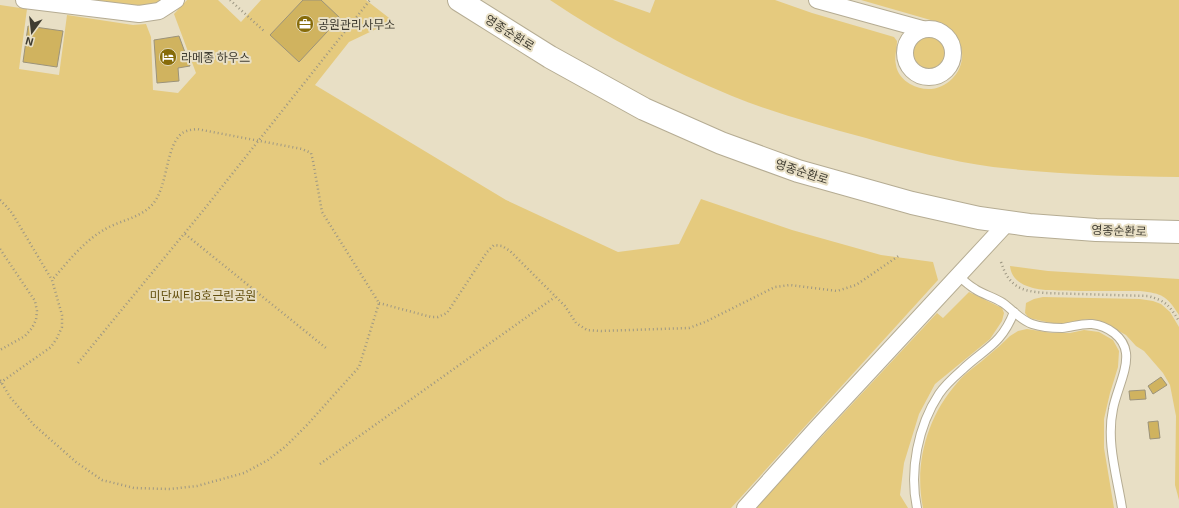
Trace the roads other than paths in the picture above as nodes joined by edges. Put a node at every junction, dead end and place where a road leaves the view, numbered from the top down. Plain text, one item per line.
1 (24, 0) edge
2 (176, 0) edge
3 (459, 0) edge
4 (817, 0) edge
5 (922, 29) dead end
6 (1008, 222) junction
7 (1179, 232) edge
8 (959, 276) junction
9 (1014, 312) junction
10 (745, 508) edge
11 (917, 508) edge
12 (1122, 508) edge

1 - 2 street
3 - 6 main road, 영종순환로
4 - 5 street
6 - 7 main road, 영종순환로
6 - 8 street
8 - 9 lane
8 - 10 street
9 - 11 lane
9 - 12 lane

